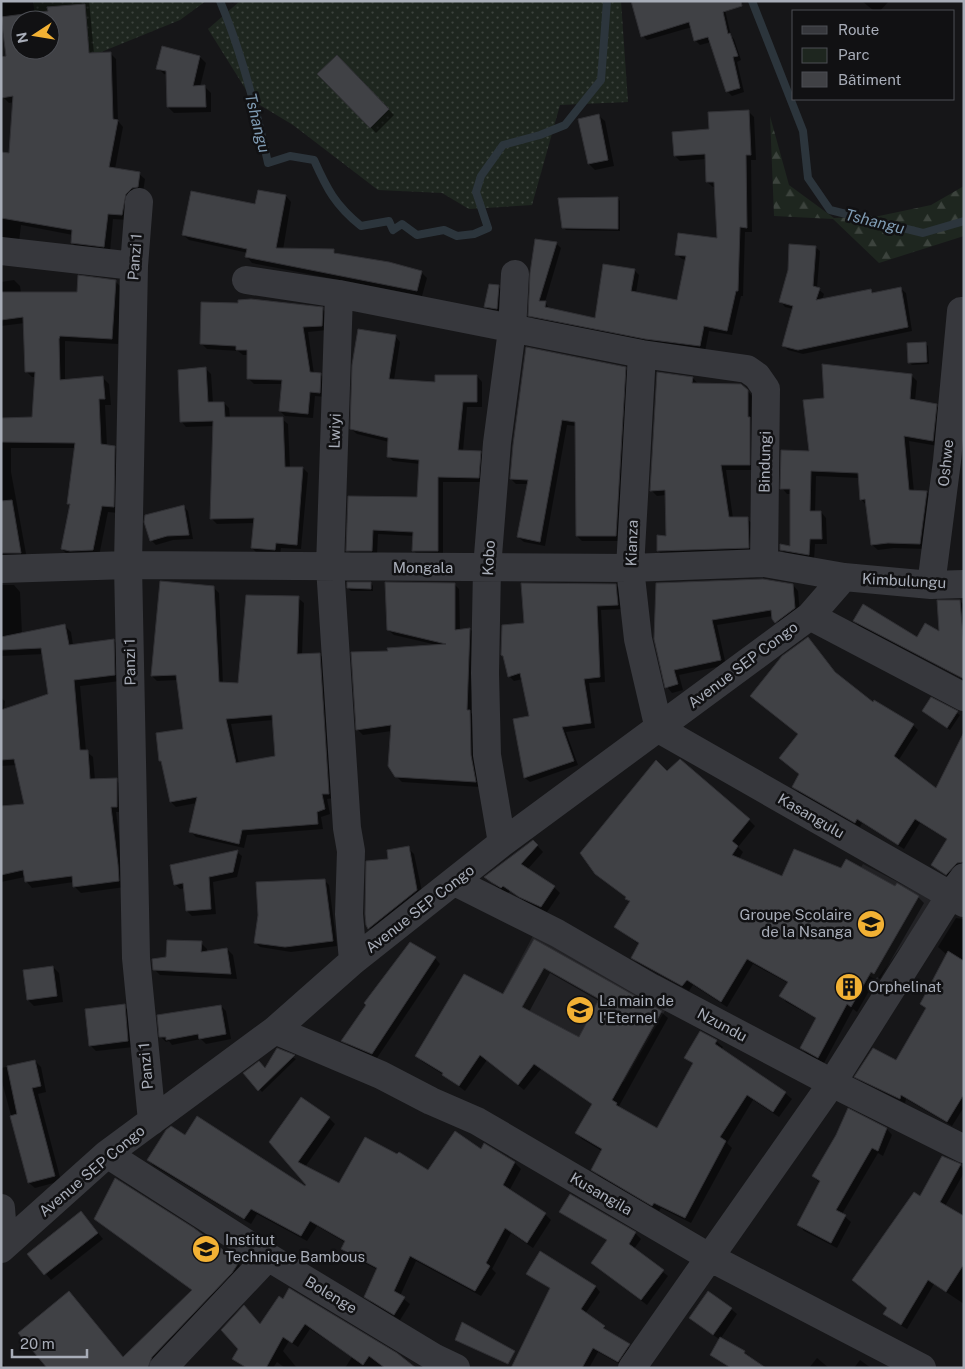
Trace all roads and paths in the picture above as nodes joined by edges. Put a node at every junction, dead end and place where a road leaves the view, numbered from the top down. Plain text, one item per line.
1 (139, 202) dead end
2 (1, 251) edge
3 (134, 266) junction
4 (515, 274) dead end
5 (246, 280) dead end
6 (339, 294) junction
7 (961, 310) dead end
8 (512, 330) junction
9 (642, 354) junction
10 (764, 563) junction
11 (128, 565) junction
12 (330, 567) junction
13 (487, 568) junction
14 (630, 568) junction
15 (1, 569) edge
16 (844, 577) junction
17 (931, 584) junction
18 (964, 584) edge
19 (810, 616) junction
20 (964, 697) edge
21 (659, 729) junction
22 (502, 843) junction
23 (455, 882) junction
24 (959, 892) edge
25 (353, 961) junction
26 (275, 1030) junction
27 (832, 1083) junction
28 (152, 1121) junction
29 (964, 1149) edge
30 (108, 1154) junction
31 (1, 1208) edge
32 (3, 1248) edge
33 (268, 1256) junction
34 (709, 1256) junction
35 (438, 1365) edge
36 (163, 1368) edge
37 (632, 1368) edge
38 (922, 1368) edge

1 - 3 street, Panzi 1
2 - 3 street
3 - 11 street, Panzi 1
4 - 8 street, Kobo
5 - 6 street
6 - 8 street
6 - 12 street, Lwiyi
7 - 17 street, Oshwe
8 - 9 street
8 - 13 street, Kobo
9 - 10 street, Bindungi
9 - 14 street, Kianza
10 - 14 street, Mongala
10 - 16 street, Mongala
11 - 12 street, Mongala
11 - 15 street, Mongala
11 - 28 street, Panzi 1
12 - 13 street, Mongala
12 - 25 street, Lwiyi
13 - 14 street, Mongala
13 - 22 street, Kobo
14 - 21 street, Kianza
16 - 17 street, Kimbulungu
16 - 19 street, Avenue SEP Congo
17 - 18 street, Kimbulungu
19 - 20 street
19 - 21 street, Avenue SEP Congo
21 - 22 street, Avenue SEP Congo
21 - 24 street, Kasangulu
22 - 23 street, Avenue SEP Congo
23 - 25 street, Avenue SEP Congo
23 - 27 street, Nzundu
24 - 27 street
25 - 26 street, Avenue SEP Congo
26 - 28 street, Avenue SEP Congo
26 - 34 street, Kusangila
27 - 29 street, Nzundu
27 - 34 street
28 - 30 street, Avenue SEP Congo
30 - 32 street, Avenue SEP Congo
30 - 33 street, Bolenge
31 - 32 street
33 - 35 street, Bolenge
33 - 36 street
34 - 37 street
34 - 38 street, Kusangila

